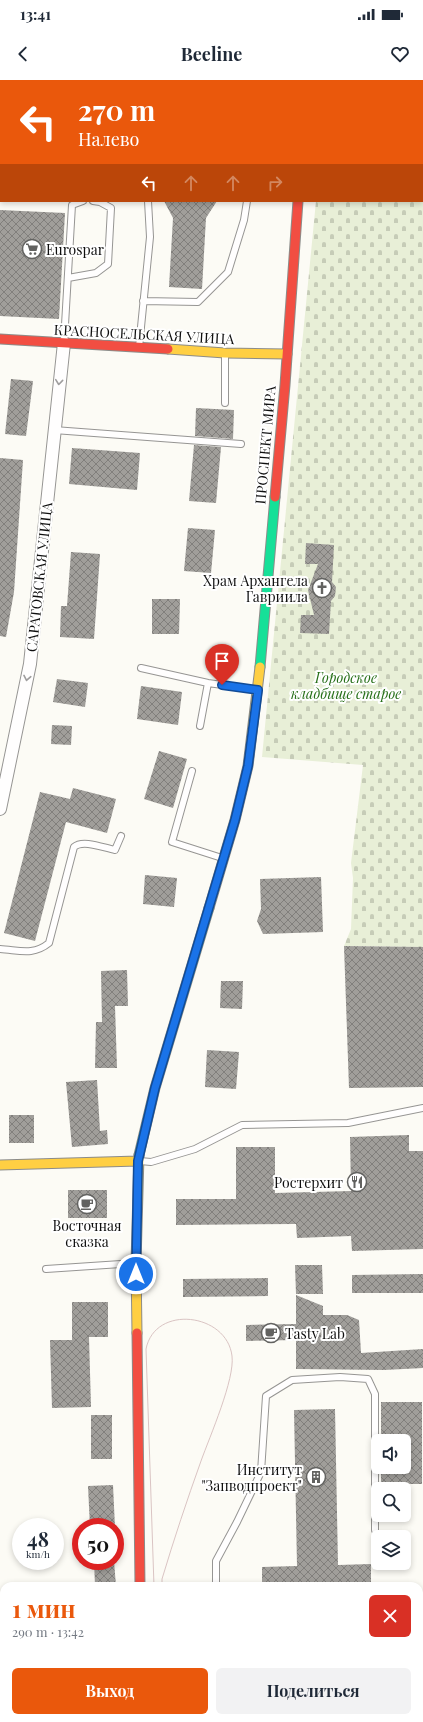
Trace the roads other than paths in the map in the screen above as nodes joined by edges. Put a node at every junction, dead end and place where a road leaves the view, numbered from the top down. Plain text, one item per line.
1 (80, 202) edge
2 (100, 202) edge
3 (148, 202) edge
4 (247, 202) edge
5 (298, 202) edge
6 (68, 278) dead end
7 (143, 301) junction
8 (0, 339) edge
9 (64, 343) junction
10 (139, 347) junction
11 (225, 353) junction
12 (286, 354) junction
13 (225, 403) dead end
14 (54, 430) junction
15 (241, 444) dead end
16 (141, 668) dead end
17 (208, 683) junction
18 (258, 690) junction
19 (200, 726) dead end
20 (192, 771) dead end
21 (0, 808) edge
22 (121, 836) dead end
23 (224, 859) junction
24 (0, 949) edge
25 (423, 1108) edge
26 (138, 1161) junction
27 (0, 1165) edge
28 (136, 1263) junction
29 (46, 1269) dead end
30 (375, 1530) dead end
31 (140, 1582) edge
32 (216, 1582) edge

1 - 9 lane
2 - 6 lane
3 - 7 lane
4 - 7 lane
5 - 12 main road, ПРОСПЕКТ МИРА
7 - 10 lane
8 - 9 main road, КРАСНОСЕЛЬСКАЯ УЛИЦА
9 - 10 main road, КРАСНОСЕЛЬСКАЯ УЛИЦА
9 -> 14 street, САРАТОВСКАЯ УЛИЦА
10 - 11 main road, КРАСНОСЕЛЬСКАЯ УЛИЦА
11 - 12 main road, КРАСНОСЕЛЬСКАЯ УЛИЦА
11 - 13 lane
12 - 18 main road, ПРОСПЕКТ МИРА
14 - 15 lane
14 -> 21 street, САРАТОВСКАЯ УЛИЦА
16 - 17 lane
17 - 18 lane
17 - 19 lane
18 - 23 main road, ПРОСПЕКТ МИРА
20 - 23 lane
22 - 24 lane
23 - 26 main road, ПРОСПЕКТ МИРА
25 - 26 lane
26 - 27 main road
26 - 28 main road, ПРОСПЕКТ МИРА
28 - 29 lane
28 - 31 main road, ПРОСПЕКТ МИРА
30 - 32 lane

